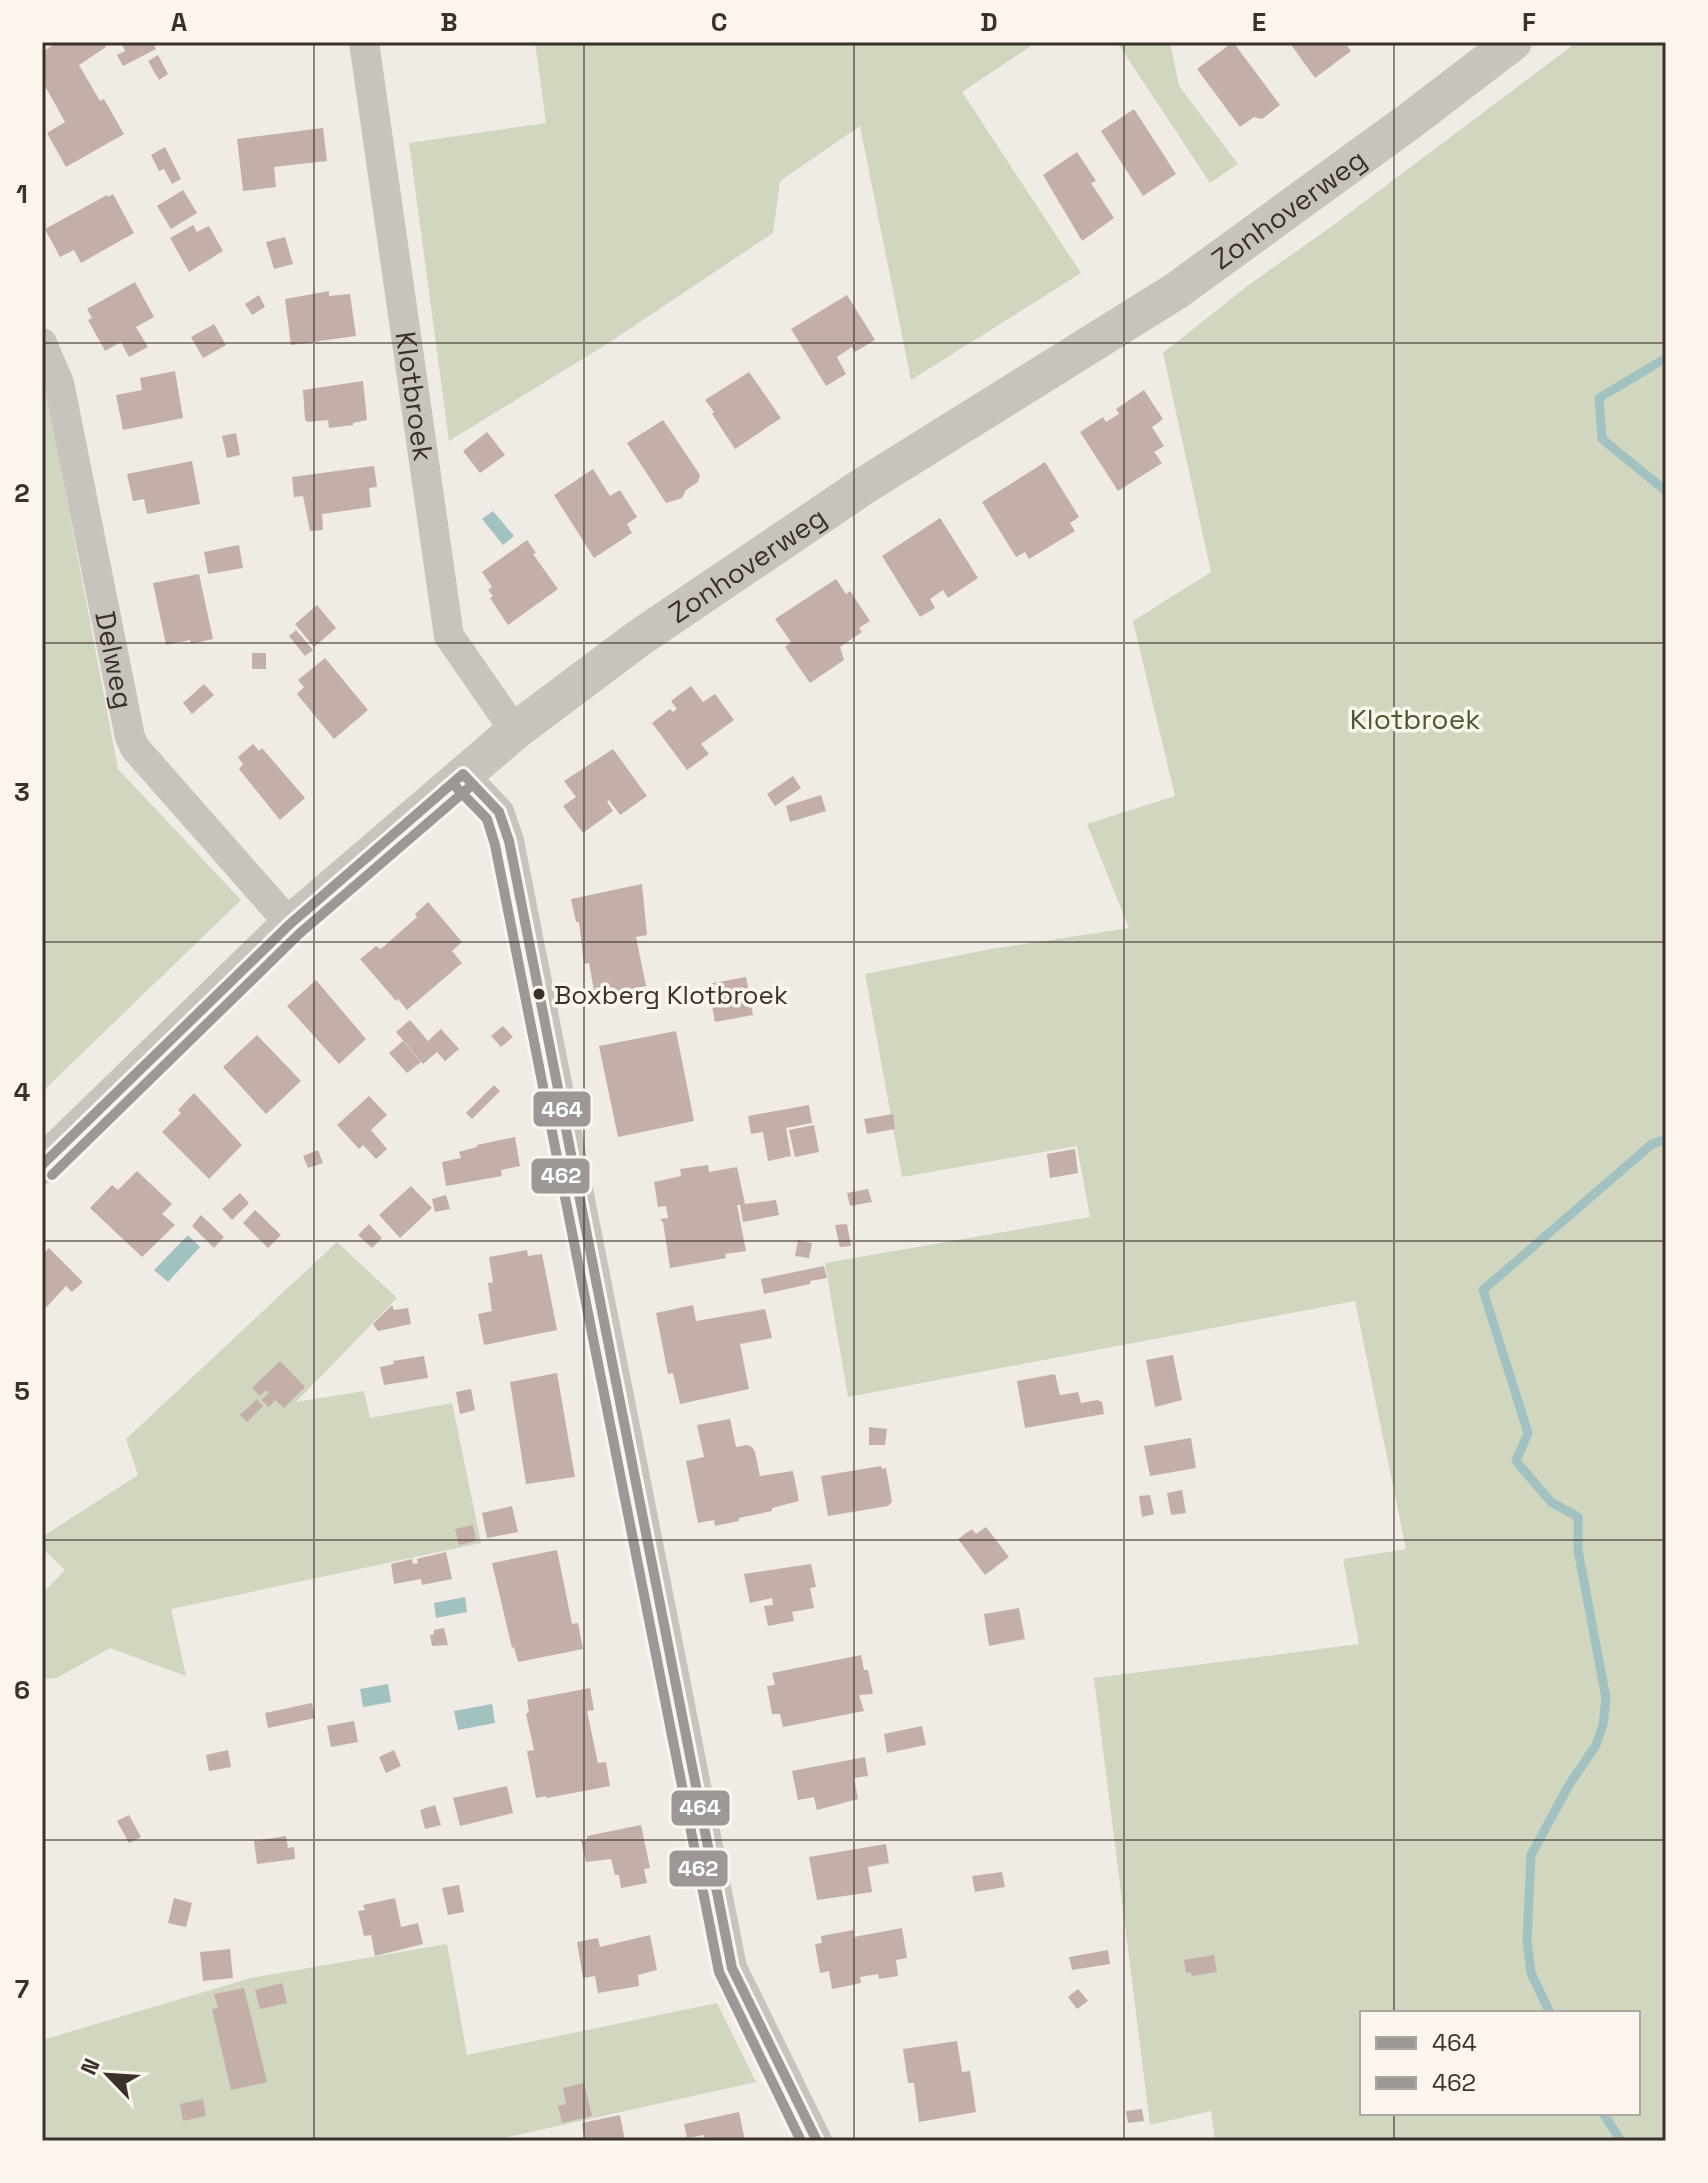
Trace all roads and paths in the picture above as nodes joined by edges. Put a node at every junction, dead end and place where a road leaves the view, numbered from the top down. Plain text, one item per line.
1 (364, 42) edge
2 (1513, 42) edge
3 (42, 343) edge
4 (515, 731) junction
5 (463, 774) junction
6 (290, 924) junction
7 (42, 1165) edge
8 (817, 2141) edge

1 - 4 street, Klotbroek
2 - 4 street, Zonhoverweg
3 - 6 street, Delweg
4 - 5 street, Zonhoverweg
5 - 6 street, Zonhoverweg
5 - 8 street
6 - 7 street, Zonhoverweg

